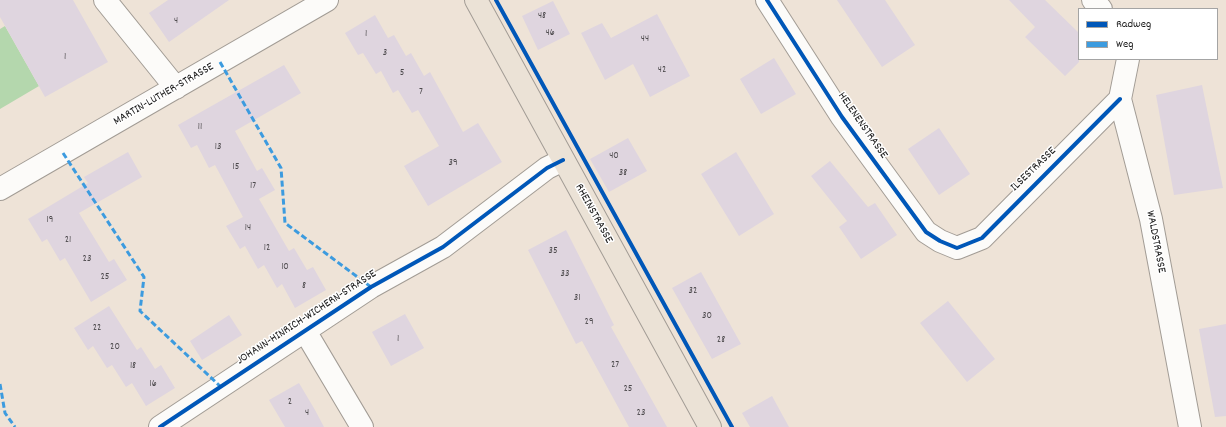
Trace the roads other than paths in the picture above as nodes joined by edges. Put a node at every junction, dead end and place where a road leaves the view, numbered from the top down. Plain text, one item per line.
1 (105, 0) edge
2 (327, 0) edge
3 (476, 0) edge
4 (767, 0) edge
5 (1093, 0) edge
6 (1100, 8) edge
7 (1128, 60) edge
8 (176, 88) junction
9 (1120, 98) junction
10 (564, 160) junction
11 (0, 189) edge
12 (957, 248) joint
13 (305, 331) junction
14 (160, 427) edge
15 (362, 427) edge
16 (710, 427) edge
17 (1190, 427) edge

1 - 8 street
2 - 8 street, MARTIN-LUTHER-STRASSE
3 - 10 main road, RHEINSTRASSE
4 - 12 street, HELENENSTRASSE
5 - 6 street
7 - 9 street, WALDSTRASSE
8 - 11 street, MARTIN-LUTHER-STRASSE
9 - 12 street, ILSESTRASSE
9 - 17 street, WALDSTRASSE
10 - 13 street, JOHANN-HINRICH-WICHERN-STRASSE
10 - 16 main road, RHEINSTRASSE
13 - 14 street, JOHANN-HINRICH-WICHERN-STRASSE
13 - 15 street

